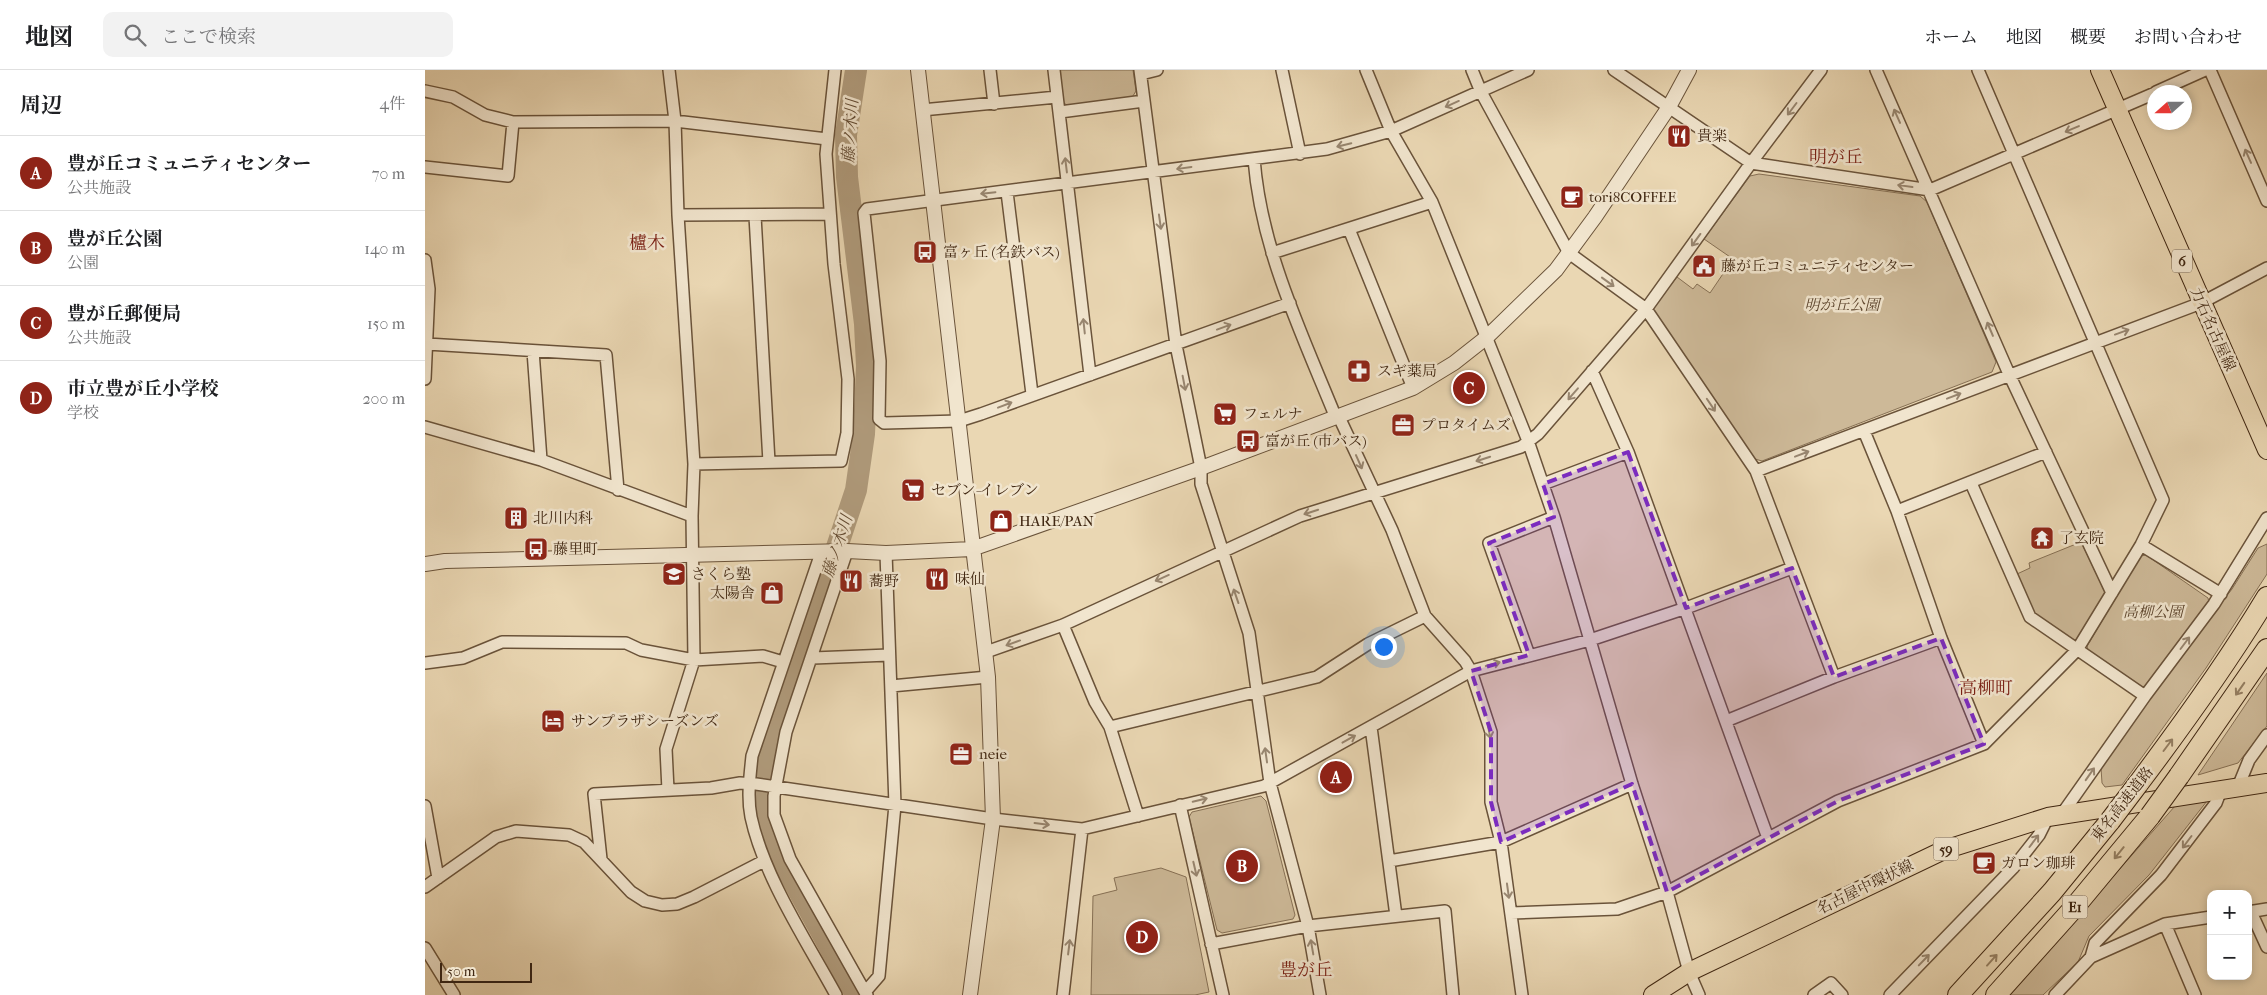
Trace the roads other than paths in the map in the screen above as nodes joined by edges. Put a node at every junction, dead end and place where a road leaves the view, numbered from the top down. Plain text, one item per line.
1 (669, 70) edge
2 (833, 70) edge
3 (918, 70) edge
4 (990, 70) edge
5 (1054, 70) edge
6 (1157, 70) edge
7 (1282, 70) edge
8 (1366, 70) edge
9 (1472, 70) edge
10 (1528, 70) edge
11 (1614, 70) edge
12 (1689, 70) edge
13 (1821, 70) edge
14 (1876, 70) edge
15 (1978, 70) edge
16 (2100, 70) edge
17 (2205, 70) edge
18 (2210, 70) edge
19 (1140, 72) edge
20 (2172, 85) edge
21 (425, 91) edge
22 (1481, 92) junction
23 (1057, 97) junction
24 (2147, 97) edge
25 (1144, 101) junction
26 (994, 104) junction
27 (1669, 107) junction
28 (922, 110) junction
29 (2117, 110) junction
30 (1060, 112) junction
31 (675, 121) junction
32 (513, 122) junction
33 (1391, 131) junction
34 (827, 139) junction
35 (1300, 154) junction
36 (2013, 154) junction
37 (1254, 159) junction
38 (1751, 163) junction
39 (425, 167) edge
40 (1153, 172) junction
41 (1068, 184) junction
42 (1930, 190) junction
43 (1007, 192) junction
44 (931, 201) junction
45 (2267, 201) edge
46 (1432, 202) junction
47 (830, 214) junction
48 (677, 216) junction
49 (755, 216) junction
50 (1349, 230) junction
51 (1272, 253) junction
52 (1569, 253) junction
53 (425, 260) edge
54 (2267, 268) edge
55 (2201, 302) junction
56 (1290, 303) junction
57 (1646, 309) junction
58 (1487, 337) junction
59 (2095, 342) junction
60 (427, 344) junction
61 (1176, 345) junction
62 (533, 351) junction
63 (1592, 371) junction
64 (2009, 374) junction
65 (1090, 375) junction
66 (425, 380) edge
67 (1413, 388) junction
68 (1032, 394) junction
69 (1337, 418) junction
70 (959, 420) junction
71 (425, 427) edge
72 (1864, 430) junction
73 (1528, 441) junction
74 (2267, 450) edge
75 (1628, 452) junction
76 (2046, 452) junction
77 (541, 460) junction
78 (769, 462) junction
79 (694, 464) junction
80 (1201, 468) junction
81 (1756, 471) junction
82 (1971, 483) junction
83 (1543, 484) junction
84 (617, 490) junction
85 (1373, 492) junction
86 (1897, 510) junction
87 (692, 516) junction
88 (1554, 517) junction
89 (2267, 518) edge
90 (2141, 545) junction
91 (972, 548) junction
92 (847, 551) junction
93 (1221, 551) junction
94 (821, 553) junction
95 (886, 553) junction
96 (692, 556) junction
97 (425, 564) edge
98 (1792, 568) junction
99 (2112, 593) junction
100 (2221, 594) junction
101 (2267, 597) edge
102 (1686, 608) junction
103 (1425, 616) junction
104 (1063, 625) junction
105 (1941, 638) junction
106 (1590, 640) junction
107 (2267, 649) edge
108 (2077, 650) junction
109 (985, 652) junction
110 (889, 655) junction
111 (1529, 655) junction
112 (813, 658) junction
113 (694, 660) junction
114 (783, 662) junction
115 (425, 663) edge
116 (1471, 670) junction
117 (988, 677) junction
118 (1834, 677) junction
119 (891, 686) junction
120 (1257, 692) junction
121 (2145, 696) junction
122 (1726, 721) junction
123 (1110, 727) junction
124 (1371, 727) junction
125 (2267, 735) edge
126 (1984, 744) junction
127 (1270, 783) junction
128 (2267, 783) edge
129 (753, 784) junction
130 (1632, 784) junction
131 (773, 786) junction
132 (2229, 789) junction
133 (668, 790) junction
134 (895, 805) junction
135 (1180, 805) junction
136 (425, 806) edge
137 (1137, 816) junction
138 (2055, 816) junction
139 (993, 819) junction
140 (1082, 829) junction
141 (1768, 838) junction
142 (1501, 842) junction
143 (601, 858) junction
144 (764, 861) junction
145 (1389, 862) junction
146 (425, 878) edge
147 (438, 878) junction
148 (425, 887) edge
149 (1667, 892) junction
150 (2267, 909) edge
151 (2252, 912) edge
152 (1511, 913) junction
153 (1396, 916) junction
154 (2252, 916) edge
155 (2207, 918) edge
156 (2165, 924) junction
157 (1308, 926) junction
158 (1211, 944) junction
159 (2267, 947) edge
160 (425, 948) edge
161 (2091, 957) junction
162 (1689, 972) junction
163 (866, 994) edge
164 (1518, 994) edge
165 (454, 995) edge
166 (836, 995) edge
167 (970, 995) edge
168 (1063, 995) edge
169 (1223, 995) edge
170 (1321, 995) edge
171 (1453, 995) edge
172 (1653, 995) edge
173 (1699, 995) edge
174 (1814, 995) edge
175 (1842, 995) edge
176 (1890, 995) edge
177 (1958, 995) edge
178 (1996, 995) edge
179 (2055, 995) edge
180 (2195, 995) edge

1 - 31 street
2 - 34 street
3 - 28 street
4 - 26 street
5 - 23 street
6 - 19 street
7 - 35 street
8 - 33 street
9 - 22 street
10 - 22 street
11 - 27 street
12 - 27 street
13 -> 38 street
42 -> 14 street
15 - 36 street
16 - 29 main road, 力石名古屋線 / 6
17 - 20 street
45 -> 18 street
19 - 25 street
21 - 32 street
22 -> 33 street
22 - 52 street
23 - 26 street
23 - 30 street
24 - 29 street
25 - 30 street
25 - 40 street
26 - 28 street
27 - 38 street
27 - 52 street
28 - 44 street
29 -> 36 street
29 - 55 main road, 力石名古屋線 / 6
41 -> 30 street
31 - 32 street
31 - 34 street
31 - 48 street
32 - 39 street
33 -> 35 street
33 - 46 street
34 - 47 street
35 - 37 street
36 - 42 street
36 - 59 street
37 -> 40 street
37 - 51 street
42 -> 38 street
38 -> 57 street
40 - 41 street
40 -> 61 street
41 - 43 street
65 -> 41 street
64 -> 42 street
43 -> 44 street
43 - 68 street
44 - 70 street
44 - 70 street
46 - 50 street
46 - 58 street
47 - 49 street
47 - 78 street
48 - 49 street
48 - 79 street
49 - 78 street
50 - 51 street
50 - 67 street
51 - 56 street
52 -> 57 street
52 - 58 street
53 - 60 street
54 - 55 street
59 -> 55 street
55 - 74 main road, 力石名古屋線 / 6
61 -> 56 street
56 - 69 street
57 - 63 street
57 -> 81 street
58 - 67 street
58 - 73 street
59 - 64 street
59 - 90 street
60 - 62 street
60 - 66 street
61 - 65 street
61 -> 80 street
62 - 77 street
62 - 84 street
63 -> 73 street
63 - 75 street
72 -> 64 street
64 - 76 street
65 - 68 street
67 - 69 street
70 -> 68 street
69 - 80 street
69 -> 85 street
70 - 91 street
71 - 77 street
81 -> 72 street
72 - 86 street
73 - 83 street
73 -> 85 street
75 - 83 street
75 - 102 street
76 - 82 street
76 - 99 street
77 - 84 street
78 - 79 street
79 - 87 street
80 - 91 street
80 - 93 street
81 - 98 street
82 - 86 street
82 - 108 street
83 - 88 street
84 - 87 street
85 -> 93 street
85 - 103 street
86 - 105 street
87 - 96 street
88 - 106 street
88 - 111 street
89 - 100 street
90 - 99 street
90 - 100 street
91 - 95 street
91 - 109 street
92 - 94 street
92 - 95 street
92 - 112 street
93 -> 104 street
120 -> 93 street
94 - 96 street
94 - 114 street
95 - 110 street
96 - 97 street
96 - 113 street
98 - 102 street
98 - 118 street
99 - 108 street
121 -> 100 street
177 -> 101 highway, 東名高速道路 / E1, bridge
102 - 106 street
102 - 122 street
103 - 116 street
103 - 120 street
104 -> 109 street
104 - 123 street
105 - 118 street
105 - 126 street
106 - 111 street
106 - 130 street
107 -> 178 highway, 東名高速道路 / E1, bridge
108 - 121 street
108 - 126 street
109 - 117 street
110 - 112 street
110 - 119 street
116 -> 111 street
112 - 131 street
113 - 114 street
113 - 115 street
113 - 133 street
114 - 129 street
116 - 124 street
116 -> 142 street
117 - 119 street
117 - 139 street
118 - 122 street
119 - 134 street
120 - 123 street
127 -> 120 street
138 -> 121 street
122 - 141 street
123 - 137 street
127 -> 124 street
124 - 145 street
125 - 132 street
126 - 141 street
135 -> 127 street
127 - 157 street
128 - 132 main road, 名古屋中環状線 / 59
129 - 131 street
129 - 133 street
129 - 144 street
130 - 142 street
130 - 149 street
131 - 134 street
131 - 163 street
132 - 138 main road, 名古屋中環状線 / 59
132 -> 161 street
133 - 143 street
134 - 139 street
134 - 163 street
135 - 137 street
135 -> 158 street
136 - 147 street
137 - 140 street
138 - 162 main road, 名古屋中環状線 / 59
176 -> 138 street
139 -> 140 street
139 - 167 street
168 -> 140 street
141 - 149 street
142 - 145 street
142 -> 152 street
143 - 144 street
143 - 147 street
144 - 166 street
145 - 153 street
146 - 147 street
147 - 148 street
149 - 152 street
149 - 162 street
150 - 151 street
152 - 164 street
153 - 157 street
153 - 171 street
154 - 159 street
155 - 156 street
156 - 161 street
156 - 180 street
157 - 158 street
170 -> 157 street
158 - 169 street
160 - 165 street
161 - 179 street
162 - 172 main road, 名古屋中環状線 / 59
162 - 173 street
174 - 175 street

